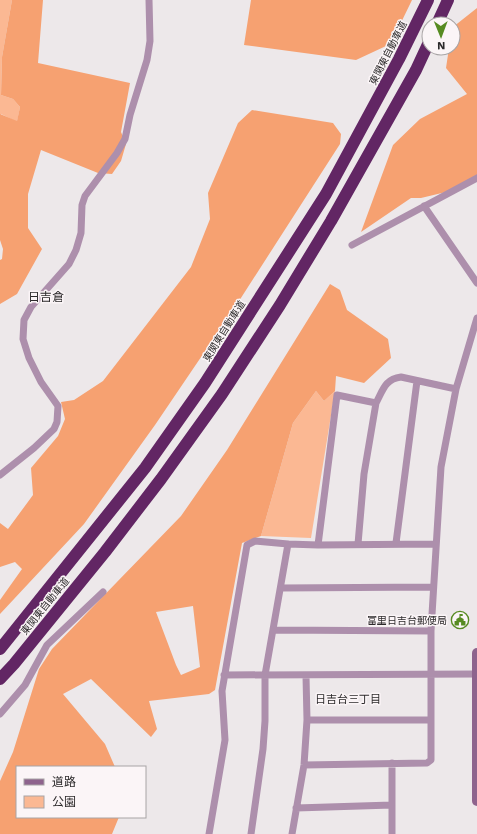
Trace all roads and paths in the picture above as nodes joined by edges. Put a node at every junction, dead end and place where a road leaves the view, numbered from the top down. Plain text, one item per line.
1 (149, 0) edge
2 (428, 0) edge
3 (448, 0) edge
4 (441, 16) edge
5 (422, 56) edge
6 (477, 178) edge
7 (424, 206) junction
8 (352, 245) dead end
9 (477, 283) edge
10 (477, 318) edge
11 (417, 381) junction
12 (456, 389) junction
13 (376, 403) junction
14 (0, 475) edge
15 (396, 543) junction
16 (288, 544) junction
17 (358, 544) junction
18 (436, 544) junction
19 (318, 545) junction
20 (433, 587) junction
21 (281, 588) junction
22 (103, 592) dead end
23 (274, 630) junction
24 (431, 630) junction
25 (0, 649) edge
26 (477, 653) edge
27 (477, 674) edge
28 (224, 675) junction
29 (265, 675) junction
30 (431, 675) junction
31 (306, 676) junction
32 (0, 679) edge
33 (0, 714) edge
34 (307, 720) junction
35 (431, 720) junction
36 (392, 763) junction
37 (304, 764) junction
38 (477, 801) edge
39 (392, 805) junction
40 (296, 808) junction
41 (209, 834) edge
42 (251, 834) edge
43 (292, 834) edge
44 (392, 834) edge

1 - 14 street
2 - 25 highway, 東関東自動車道
3 - 4 highway
5 - 32 highway, 東関東自動車道
6 - 7 street
7 - 8 street
7 - 9 street
10 - 12 street
11 - 12 street
11 - 13 street
11 - 15 street
12 - 18 street
13 - 17 street
13 - 19 street
15 - 17 street
15 - 18 street
16 - 19 street
16 - 21 street
16 - 28 street
17 - 19 street
18 - 20 street
20 - 21 street
20 - 24 street
21 - 23 street
22 - 33 street
23 - 24 street
23 - 29 street
24 - 30 street
26 - 27 street
27 - 30 street
27 - 38 street
28 - 29 street
28 - 41 street
29 - 31 street
29 - 42 street
30 - 31 street
30 - 35 street
31 - 34 street
34 - 35 street
34 - 37 street
35 - 36 street
36 - 37 street
36 - 39 street
37 - 40 street
39 - 40 street
39 - 44 street
40 - 43 street

